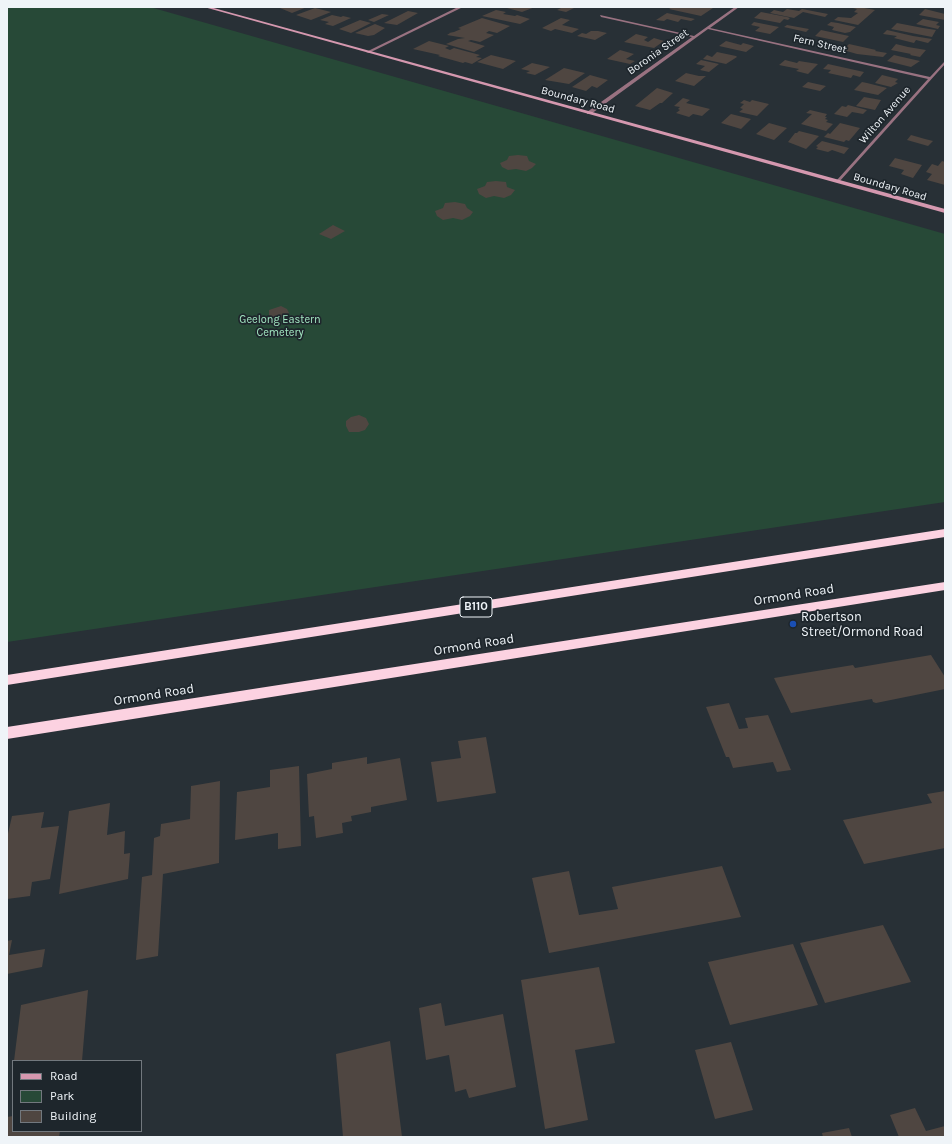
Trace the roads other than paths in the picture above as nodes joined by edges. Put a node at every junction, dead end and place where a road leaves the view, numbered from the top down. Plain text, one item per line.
1 (206, 7) edge
2 (461, 7) edge
3 (738, 7) edge
4 (600, 16) dead end
5 (707, 28) junction
6 (695, 37) junction
7 (368, 52) junction
8 (945, 62) edge
9 (942, 68) edge
10 (930, 78) junction
11 (589, 113) junction
12 (839, 182) junction
13 (945, 211) edge
14 (945, 533) edge
15 (944, 587) edge
16 (7, 680) edge
17 (7, 733) edge

1 - 7 main road, Boundary Road
2 - 7 street
3 - 5 street, Boronia Street
4 - 6 street
5 - 6 street, Boronia Street
5 - 10 street, Fern Street
6 - 11 street, Boronia Street
7 - 11 main road, Boundary Road
8 - 9 street, Wilton Avenue
9 - 10 street, Wilton Avenue
10 - 12 street, Wilton Avenue
11 - 12 main road, Boundary Road
12 - 13 main road, Boundary Road
14 - 16 highway, B110
15 - 17 highway, Ormond Road

